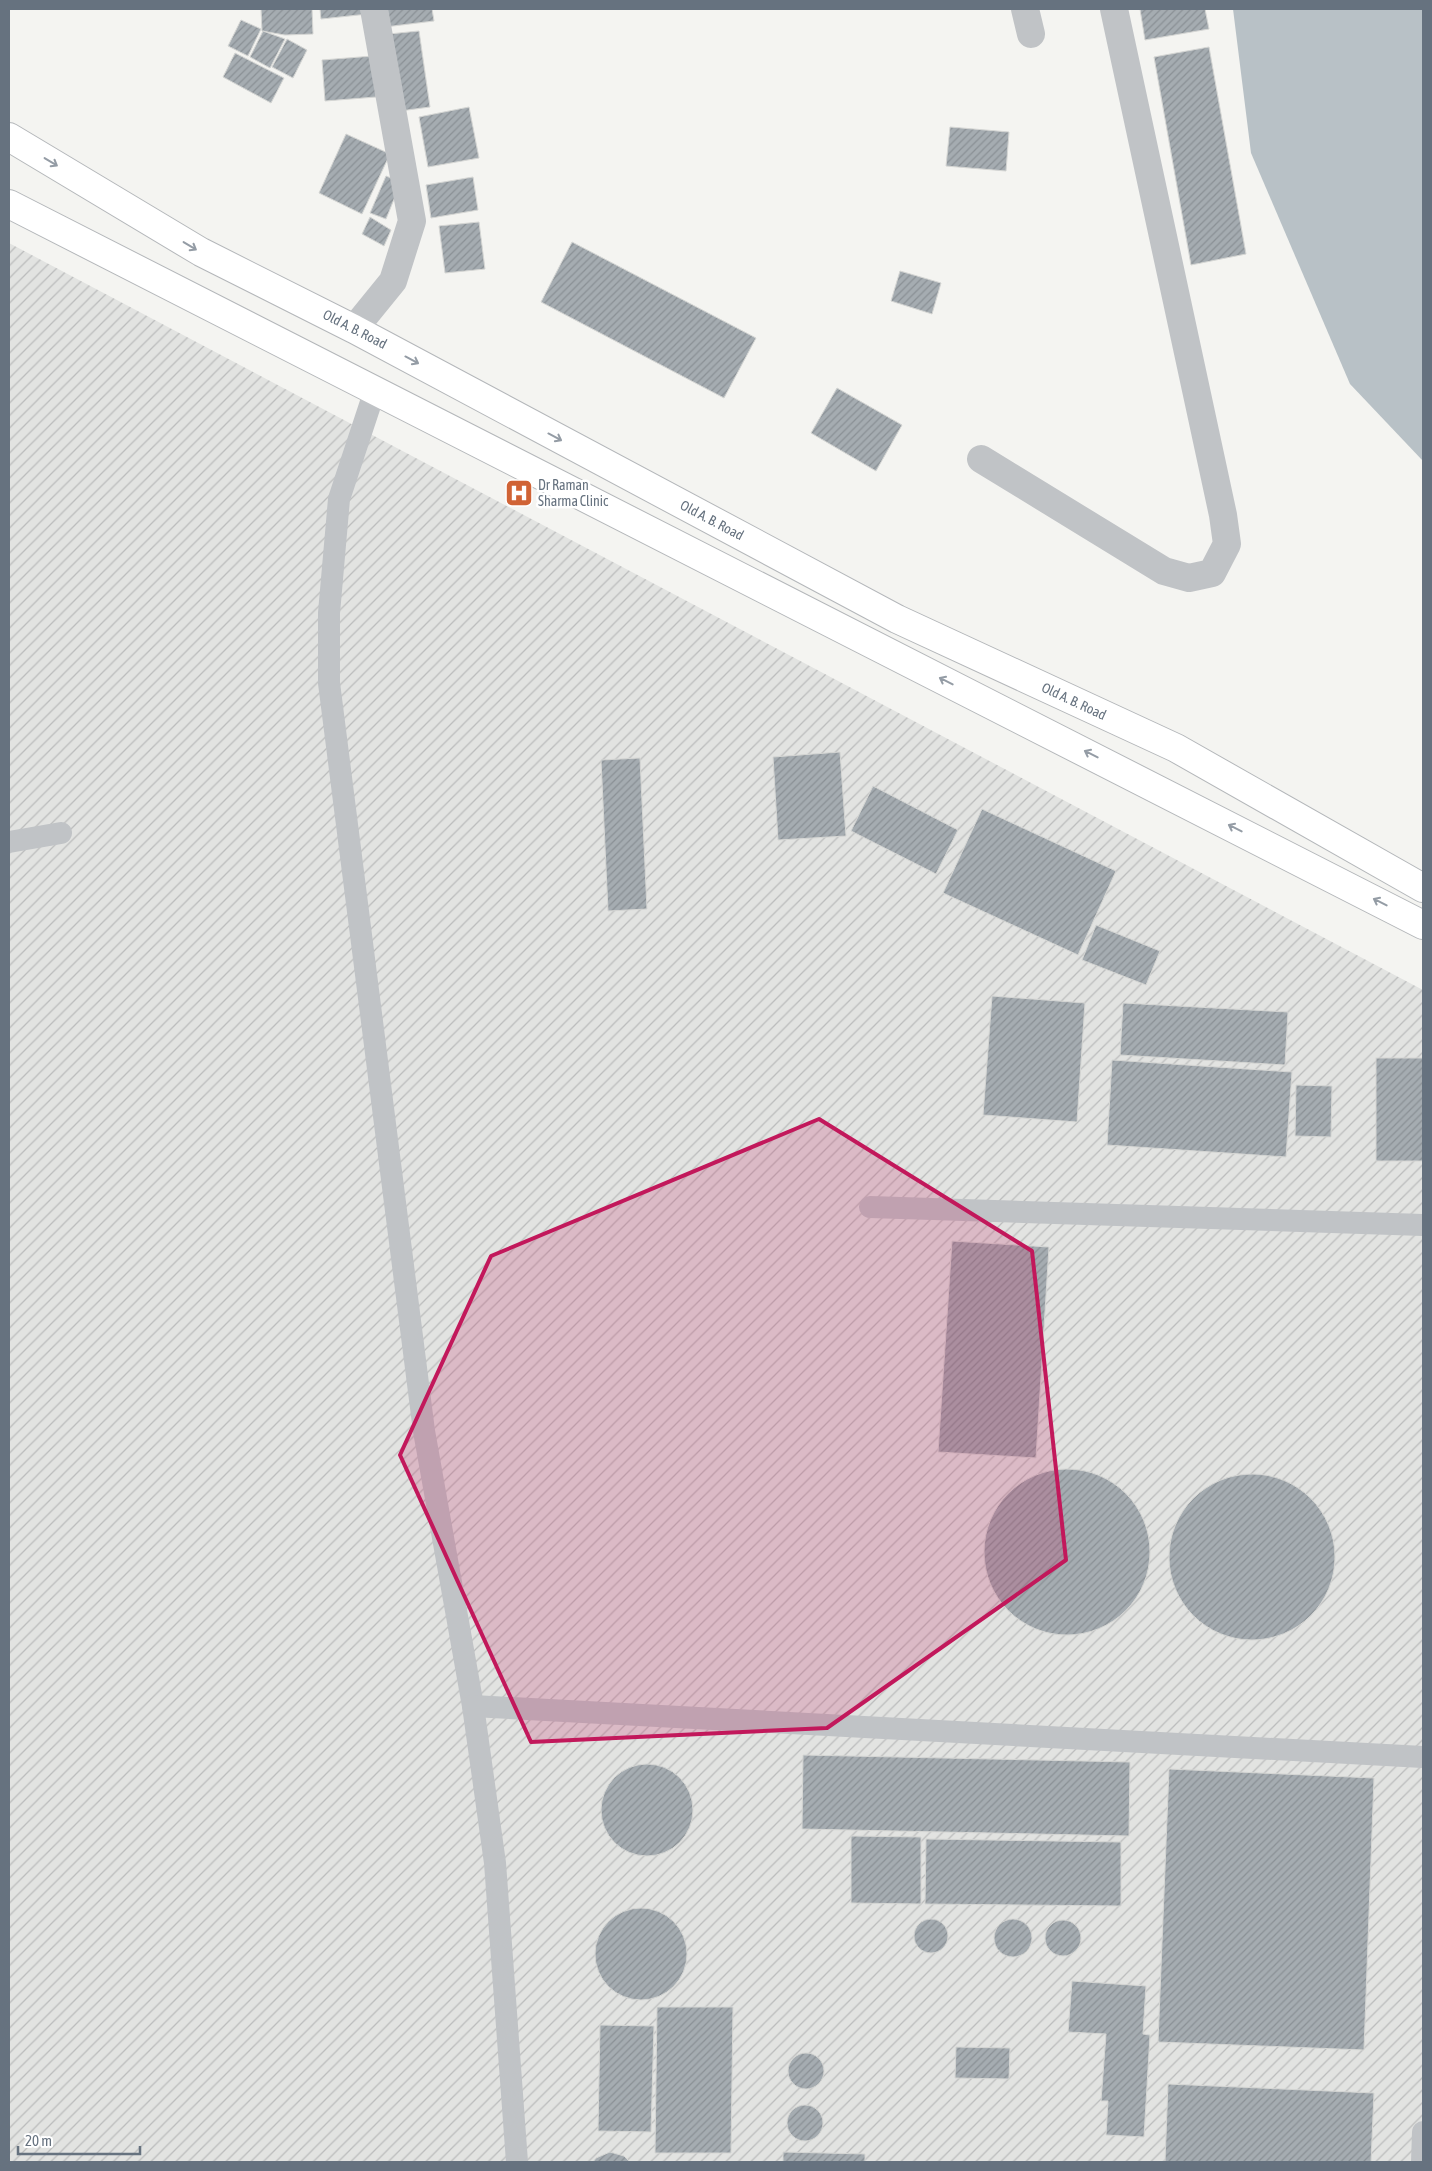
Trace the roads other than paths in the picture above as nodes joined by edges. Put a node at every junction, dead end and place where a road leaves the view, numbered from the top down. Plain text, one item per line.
1 (374, 9) edge
2 (1114, 9) edge
3 (9, 137) edge
4 (9, 204) edge
5 (354, 328) junction
6 (375, 390) junction
7 (981, 459) dead end
8 (61, 833) dead end
9 (9, 842) edge
10 (1423, 888) edge
11 (1423, 925) edge
12 (870, 1207) dead end
13 (1423, 1225) edge
14 (472, 1706) junction
15 (1423, 1757) edge
16 (1423, 2132) edge
17 (517, 2162) edge
18 (1422, 2162) edge

1 - 5 street
2 - 7 street
3 -> 5 main road, Old A. B. Road
4 - 6 main road
5 -> 10 main road, Old A. B. Road
11 -> 6 main road
6 - 14 lane
8 - 9 lane
12 - 13 lane
14 - 15 lane
14 - 17 lane
16 - 18 lane

